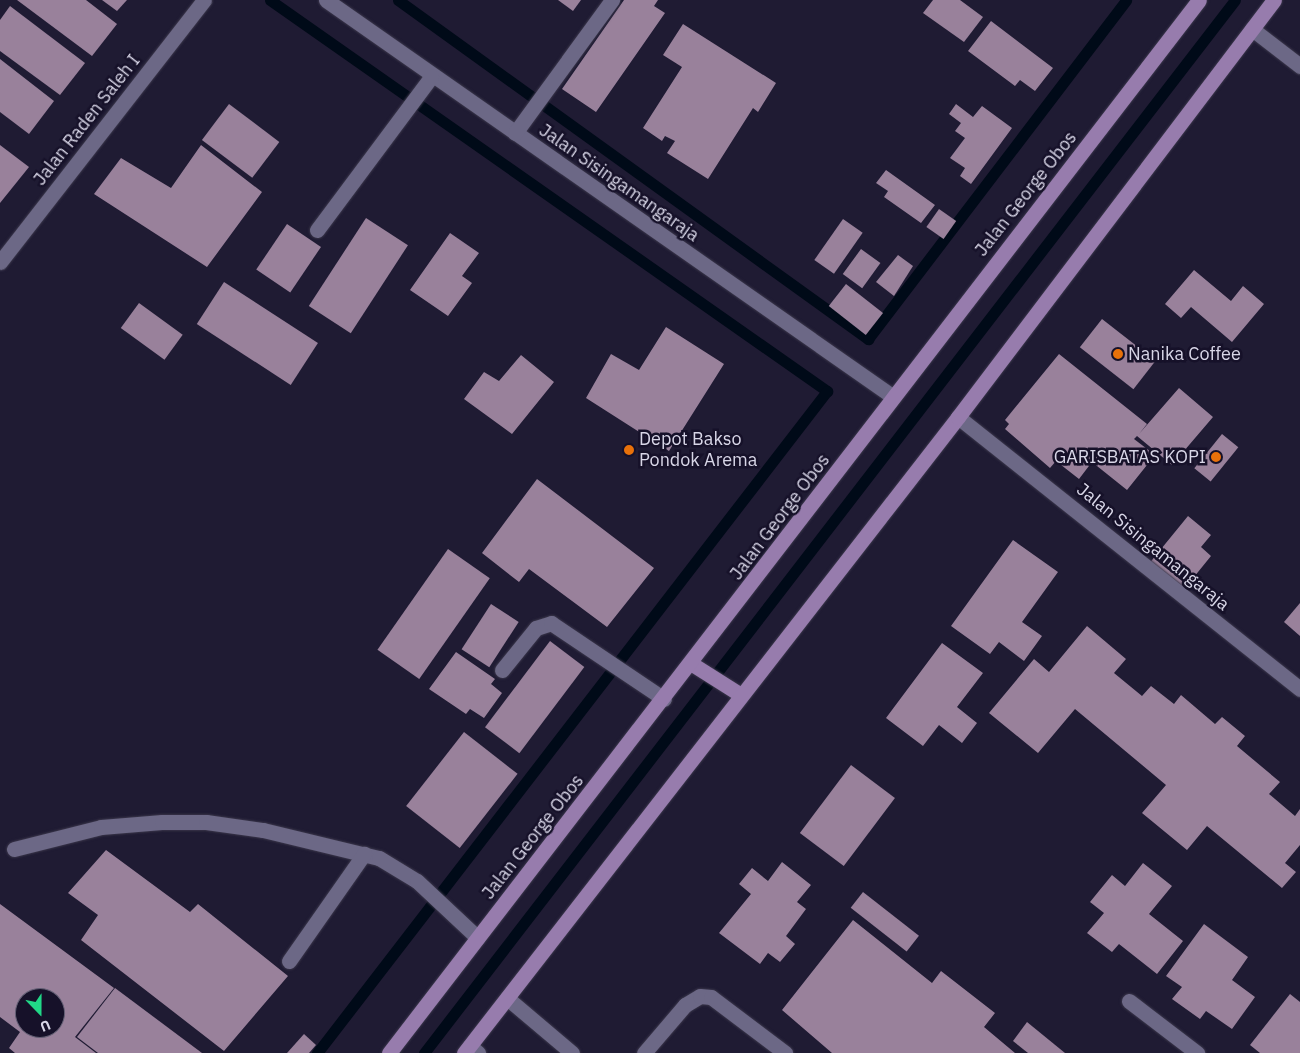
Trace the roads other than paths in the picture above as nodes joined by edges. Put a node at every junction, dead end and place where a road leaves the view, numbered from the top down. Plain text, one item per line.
1 (204, 0) edge
2 (326, 0) edge
3 (612, 0) edge
4 (1198, 0) edge
5 (1274, 0) edge
6 (1252, 29) junction
7 (1300, 66) edge
8 (432, 77) junction
9 (515, 134) junction
10 (317, 230) dead end
11 (0, 262) edge
12 (892, 396) junction
13 (958, 417) junction
14 (692, 664) junction
15 (502, 670) dead end
16 (1300, 689) edge
17 (741, 695) junction
18 (664, 700) junction
19 (14, 850) dead end
20 (364, 854) junction
21 (478, 938) junction
22 (289, 962) dead end
23 (508, 998) junction
24 (1129, 1001) dead end
25 (471, 1051) edge
26 (777, 1051) edge
27 (388, 1053) edge
28 (572, 1053) edge
29 (644, 1053) edge
30 (1197, 1053) edge

1 - 11 street, Jalan Raden Saleh I
2 - 8 street, Jalan Sisingamangaraja
3 - 9 street
4 - 12 main road, Jalan George Obos
5 - 6 main road
6 - 7 street
6 - 13 main road
8 - 9 street, Jalan Sisingamangaraja
8 - 10 street
9 - 12 street, Jalan Sisingamangaraja
12 - 14 main road, Jalan George Obos
13 - 16 street, Jalan Sisingamangaraja
13 - 17 main road
14 - 17 main road
14 - 18 main road, Jalan George Obos
15 - 18 street
17 - 23 main road
18 - 21 main road, Jalan George Obos
19 - 20 street
20 - 21 street
20 - 22 street
21 - 27 main road, Jalan George Obos
23 - 25 main road
23 - 28 street
24 - 30 street
26 - 29 street

